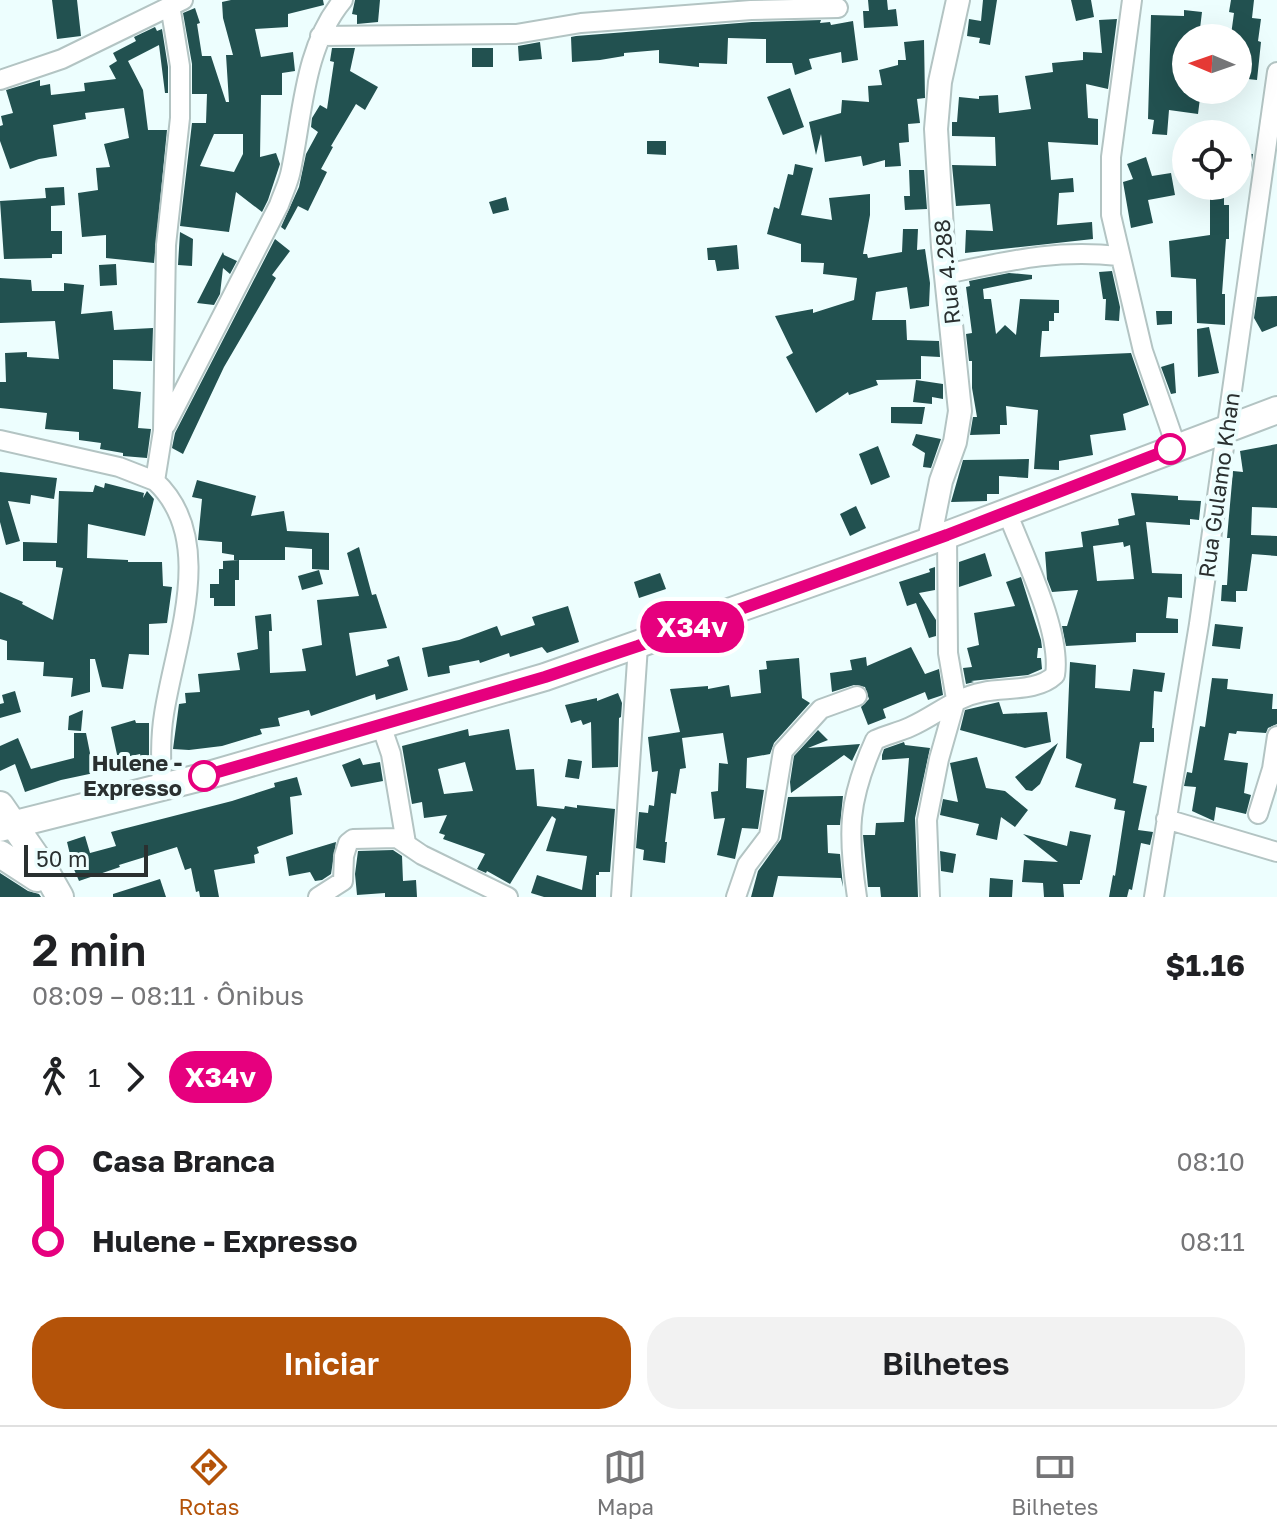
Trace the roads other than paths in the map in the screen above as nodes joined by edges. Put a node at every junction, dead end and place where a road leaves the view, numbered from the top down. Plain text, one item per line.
1 (343, 0) edge
2 (958, 0) edge
3 (1132, 0) edge
4 (176, 3) edge
5 (838, 8) dead end
6 (320, 36) junction
7 (1277, 72) edge
8 (0, 80) edge
9 (1273, 126) edge
10 (1119, 256) junction
11 (946, 274) junction
12 (1277, 410) edge
13 (1226, 428) junction
14 (163, 431) junction
15 (0, 440) edge
16 (1176, 446) junction
17 (155, 481) junction
18 (1007, 512) junction
19 (938, 538) junction
20 (638, 646) junction
21 (857, 696) dead end
22 (956, 699) junction
23 (381, 725) junction
24 (1277, 736) edge
25 (162, 787) junction
26 (0, 793) edge
27 (88, 806) junction
28 (1258, 814) dead end
29 (1166, 819) junction
30 (4, 823) edge
31 (406, 843) junction
32 (1277, 852) edge
33 (0, 854) edge
34 (51, 889) edge
35 (318, 897) edge
36 (508, 897) edge
37 (621, 897) edge
38 (736, 897) edge
39 (857, 897) edge
40 (930, 897) edge
41 (1154, 897) edge

1 - 6 street
2 - 11 street, Rua 4.288
3 - 10 street
4 - 8 street
4 - 14 street
5 - 6 street
6 - 14 street
7 - 9 street, Rua Gulamo Khan
9 - 13 street, Rua Gulamo Khan
10 - 11 street
10 - 16 street
11 - 19 street, Rua 4.288
12 - 13 main road
13 - 16 main road
13 - 29 street, Rua Gulamo Khan
14 - 17 street
15 - 17 street
16 - 18 main road
17 - 25 street
18 - 19 main road
18 - 22 street
19 - 20 main road
19 - 22 street
20 - 23 main road
20 - 37 street
21 - 38 street
22 - 39 street
22 - 40 street
23 - 25 main road
23 - 31 street
24 - 28 street
25 - 27 main road
26 - 27 main road
27 - 30 main road
29 - 32 street
29 - 41 street, Rua Gulamo Khan
30 - 34 main road
31 - 35 street
31 - 36 street
33 - 34 main road

